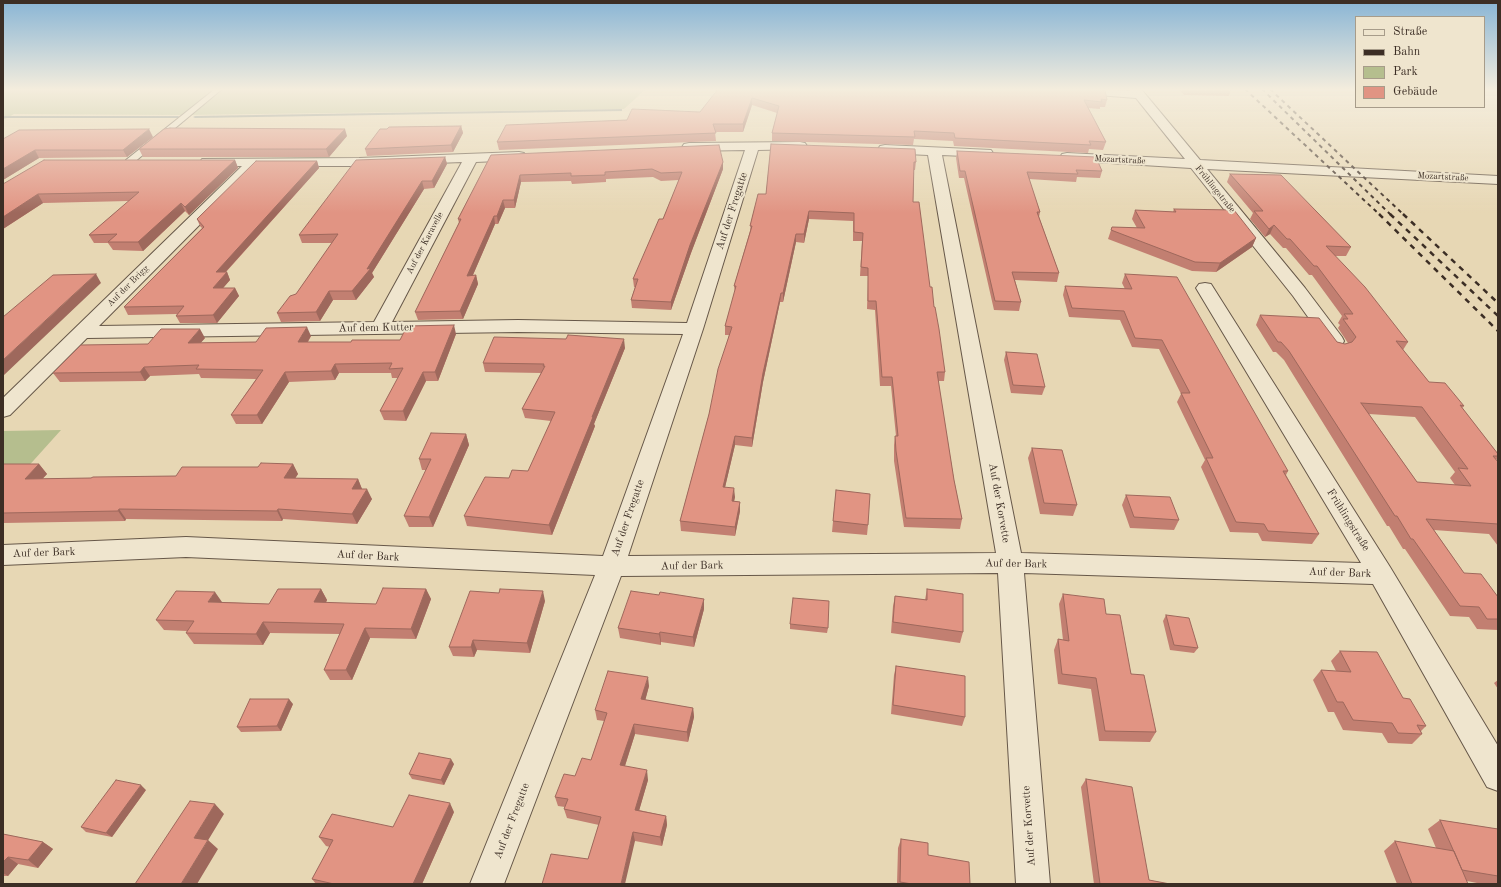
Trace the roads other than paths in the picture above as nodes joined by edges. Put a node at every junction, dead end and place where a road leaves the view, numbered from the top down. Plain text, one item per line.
1 (168, 130) edge
2 (1168, 130) edge
3 (753, 146) junction
4 (813, 146) edge
5 (676, 148) edge
6 (873, 148) edge
7 (934, 151) junction
8 (1003, 154) edge
9 (534, 155) edge
10 (1056, 156) edge
11 (471, 158) junction
12 (114, 162) edge
13 (129, 162) junction
14 (152, 162) edge
15 (191, 162) edge
16 (254, 163) junction
17 (1196, 165) junction
18 (1498, 180) edge
19 (1205, 288) dead end
20 (380, 328) junction
21 (694, 330) junction
22 (82, 332) junction
23 (1339, 346) edge
24 (3, 410) edge
25 (3, 554) edge
26 (1010, 563) junction
27 (612, 566) junction
28 (1381, 574) junction
29 (1498, 776) edge
30 (487, 884) edge
31 (1033, 884) edge

1 - 13 lane
2 - 17 street, Frühlingstraße
3 - 4 street
3 - 5 street
3 - 21 street, Auf der Fregatte
6 - 7 street
7 - 8 street
7 - 26 street, Auf der Korvette
9 - 11 street
10 - 17 street, Mozartstraße
11 - 16 street
11 - 20 street, Auf der Karavelle
12 - 13 street
13 - 14 street
15 - 16 street
16 - 22 street, Auf der Brigg
17 - 18 street, Mozartstraße
17 - 23 street, Frühlingstraße
19 - 28 street, Frühlingstraße
20 - 21 street, Auf dem Kutter
20 - 22 street, Auf dem Kutter
21 - 27 street, Auf der Fregatte
22 - 24 street, Auf der Brigg
25 - 27 street, Auf der Bark
26 - 27 street, Auf der Bark
26 - 28 street, Auf der Bark
26 - 31 street, Auf der Korvette
27 - 30 street, Auf der Fregatte
28 - 29 street, Frühlingstraße

